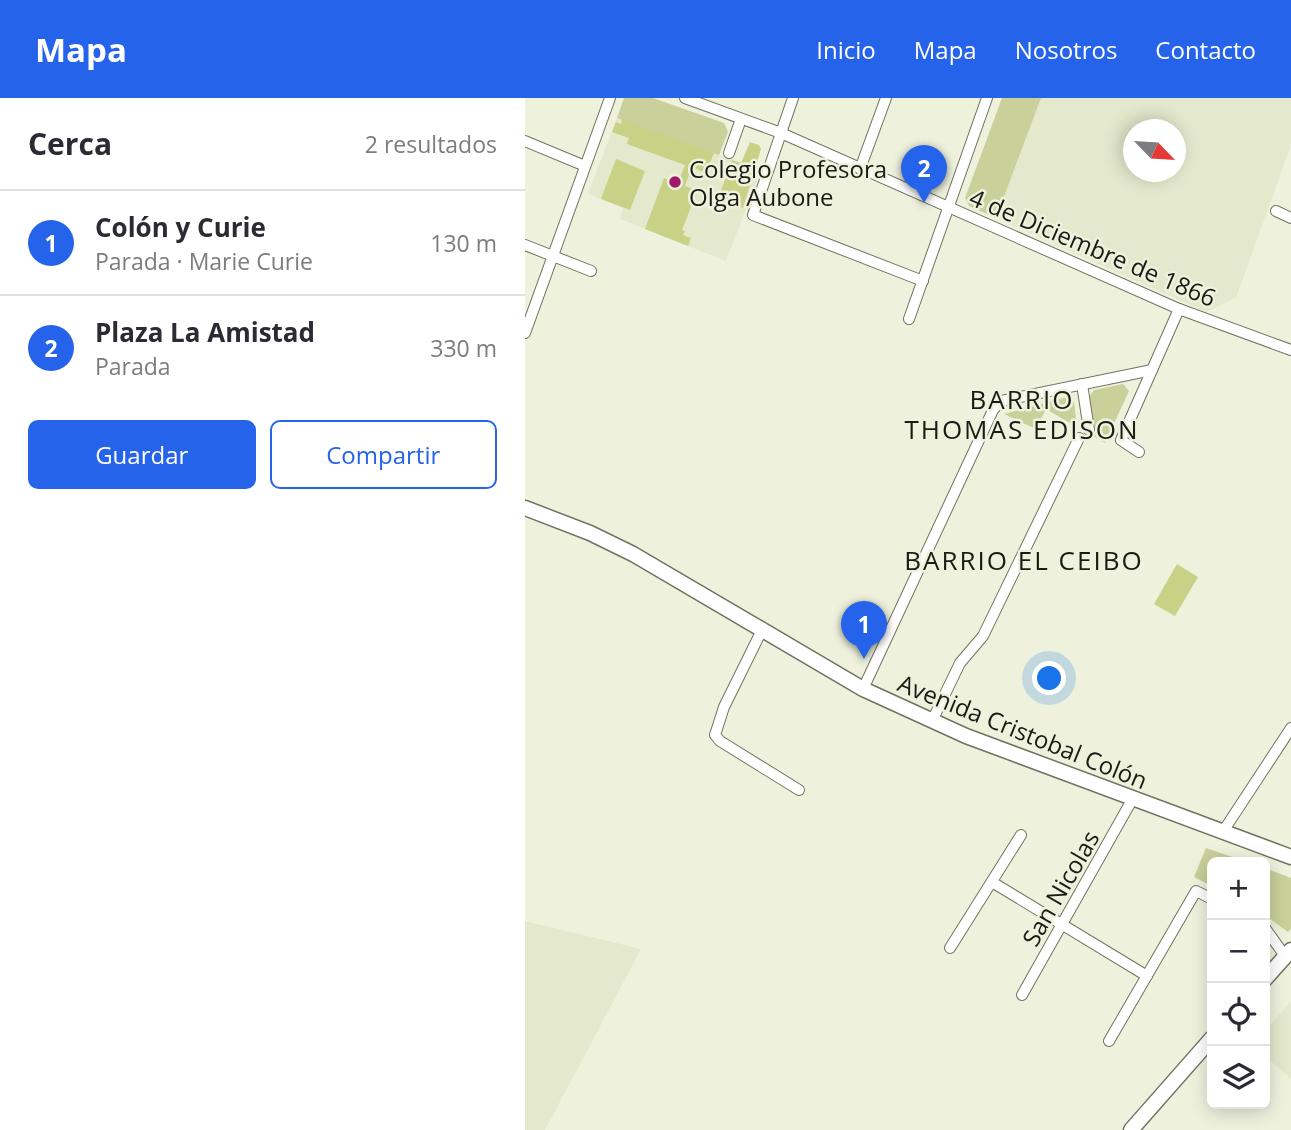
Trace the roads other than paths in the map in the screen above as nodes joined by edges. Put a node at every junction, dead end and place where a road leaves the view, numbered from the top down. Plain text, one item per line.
1 (610, 98) edge
2 (685, 98) edge
3 (793, 98) edge
4 (886, 98) edge
5 (987, 98) edge
6 (741, 119) junction
7 (781, 133) junction
8 (525, 141) edge
9 (729, 153) dead end
10 (585, 166) junction
11 (860, 169) junction
12 (947, 207) junction
13 (1276, 211) dead end
14 (1291, 218) edge
15 (525, 246) edge
16 (553, 256) junction
17 (591, 271) dead end
18 (923, 281) junction
19 (1179, 309) junction
20 (909, 319) dead end
21 (525, 333) edge
22 (1291, 350) edge
23 (1152, 370) junction
24 (1081, 384) junction
25 (1089, 430) dead end
26 (1079, 438) dead end
27 (1139, 452) dead end
28 (525, 508) edge
29 (763, 628) junction
30 (863, 690) junction
31 (932, 721) junction
32 (1291, 728) edge
33 (799, 790) dead end
34 (1132, 800) junction
35 (1222, 833) junction
36 (1021, 835) dead end
37 (1291, 857) edge
38 (992, 882) junction
39 (1207, 896) edge
40 (1064, 925) junction
41 (1270, 933) edge
42 (950, 948) dead end
43 (1288, 953) edge
44 (1270, 973) edge
45 (1147, 976) junction
46 (1022, 995) dead end
47 (1109, 1041) dead end
48 (1207, 1044) edge
49 (1131, 1130) edge

1 - 10 street
2 - 6 street, 4 de Diciembre de 1866
3 - 7 street
4 - 11 street
5 - 12 street
6 - 7 street, 4 de Diciembre de 1866
6 - 9 street
7 - 11 street, 4 de Diciembre de 1866
7 - 18 street
8 - 10 street
10 - 16 street
11 - 12 street, 4 de Diciembre de 1866
12 - 18 street
12 - 19 street, 4 de Diciembre de 1866
13 - 14 street
15 - 16 street
16 - 17 street
16 - 21 street
18 - 20 street
19 - 22 street, 4 de Diciembre de 1866
19 - 23 street
23 - 24 street
23 - 27 street
24 - 25 street
24 - 30 street
26 - 31 street
28 - 29 main road, Avenida Cristobal Colón
29 - 30 main road, Avenida Cristobal Colón
29 - 33 street
30 - 31 main road, Avenida Cristobal Colón
31 - 34 main road, Avenida Cristobal Colón
32 - 35 street
34 - 35 main road, Avenida Cristobal Colón
34 - 40 street, San Nicolas
35 - 37 main road, Avenida Cristobal Colón
36 - 38 street
38 - 40 street
38 - 42 street
39 - 45 street
40 - 45 street
40 - 46 street, San Nicolas
41 - 43 street
43 - 44 main road
45 - 47 street
48 - 49 main road

